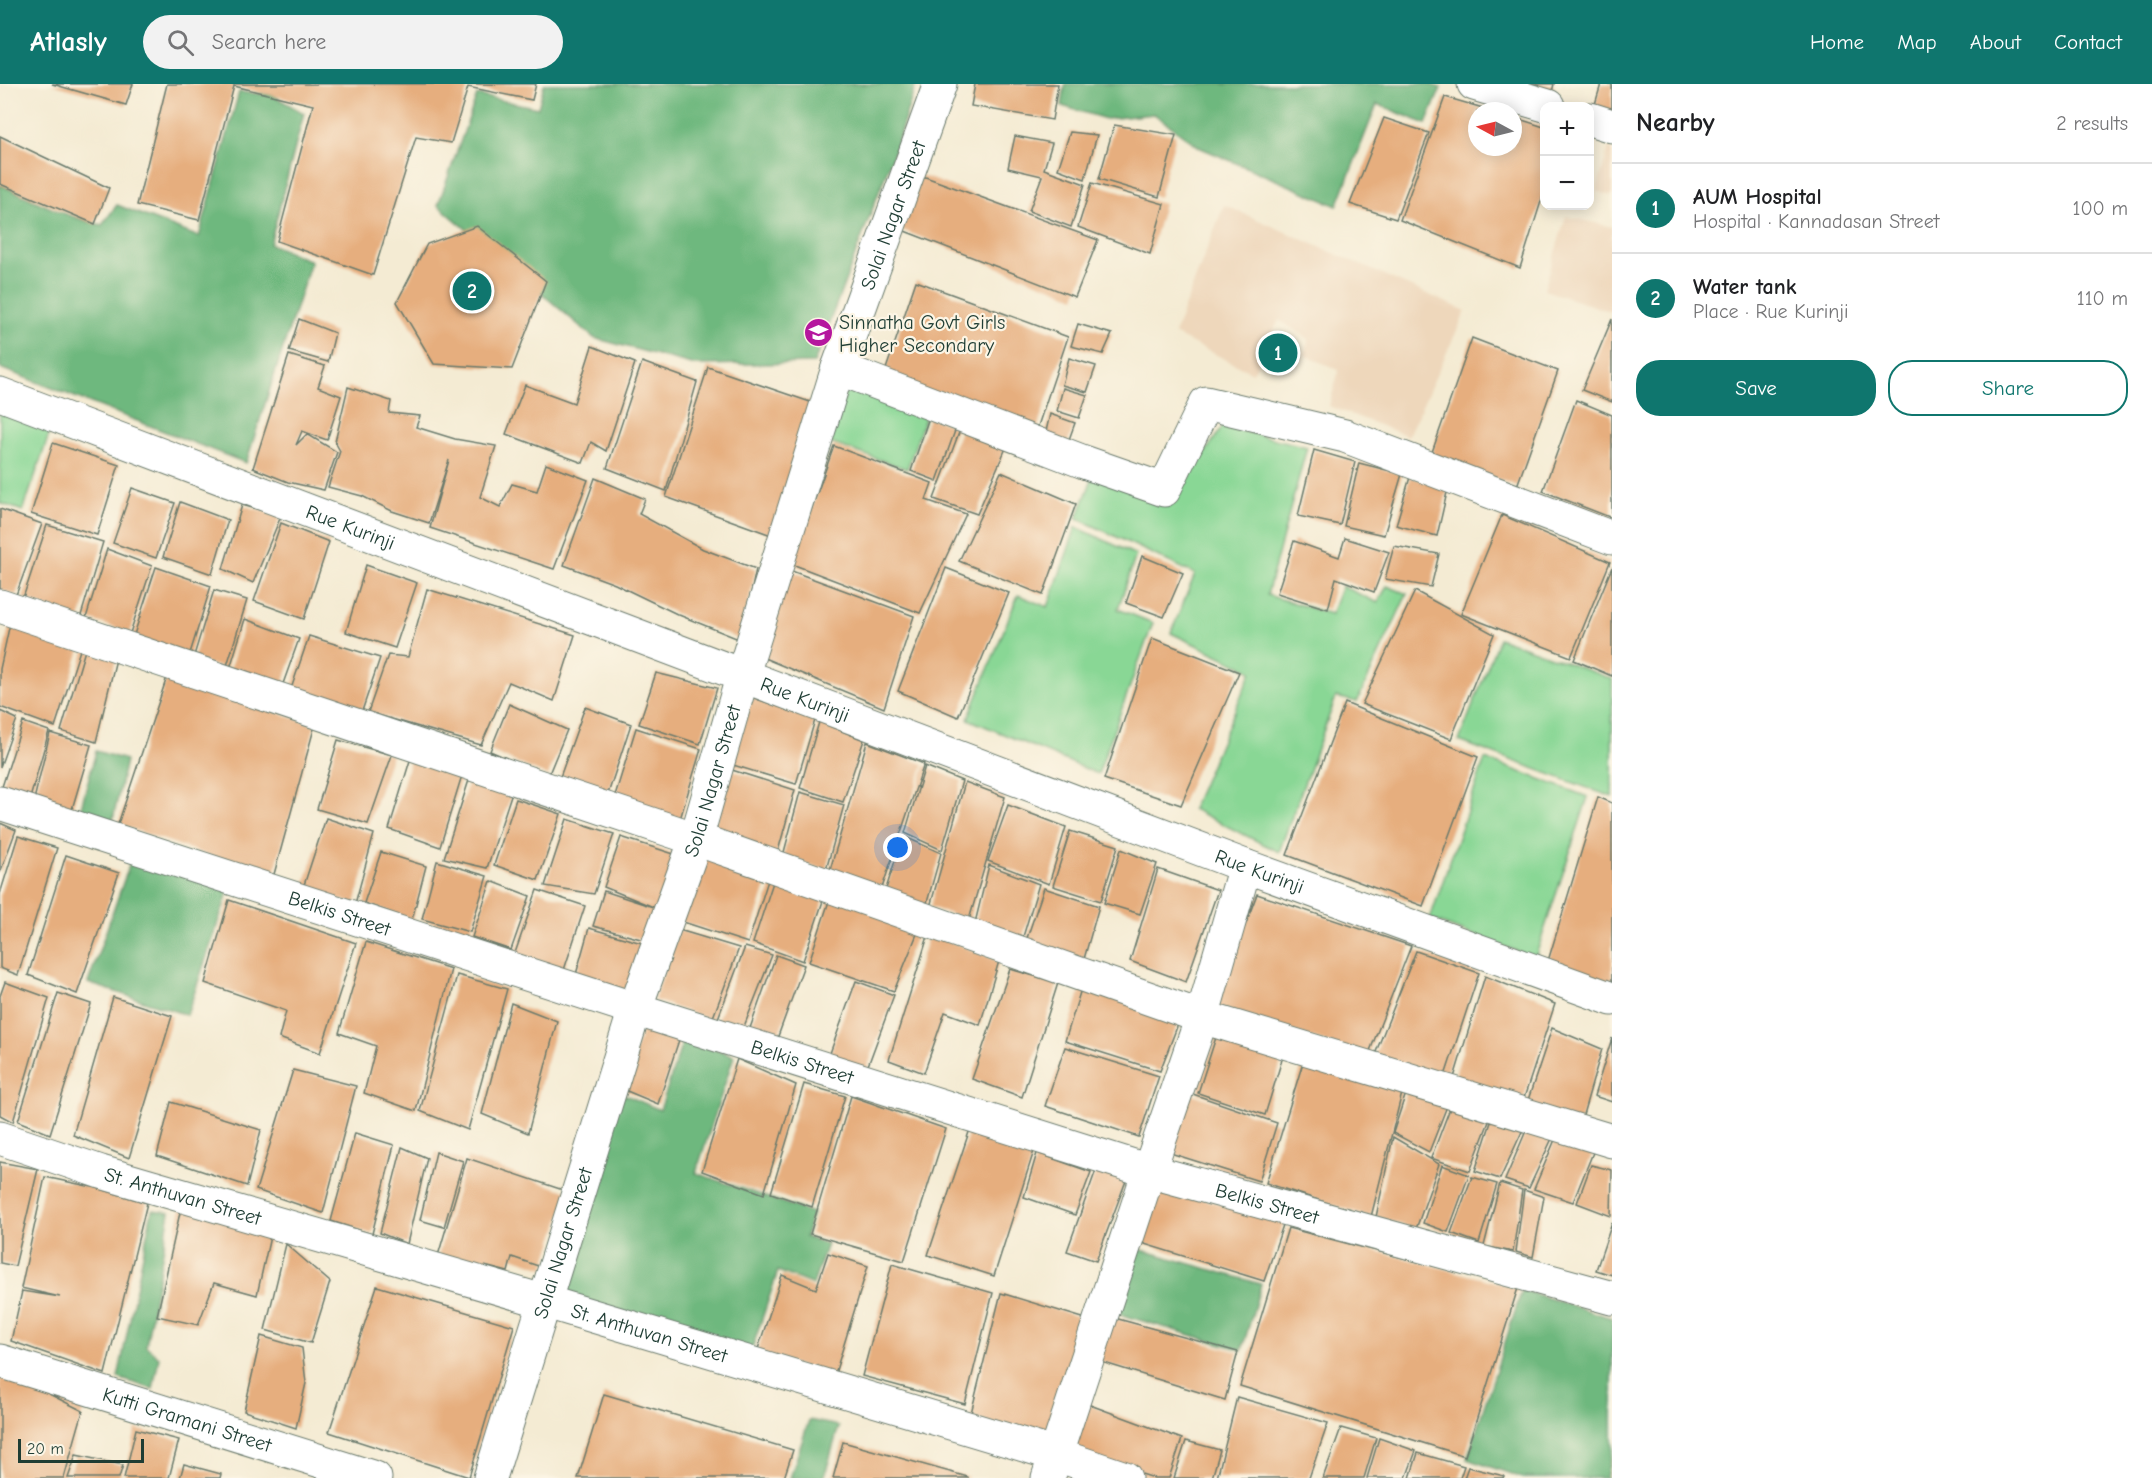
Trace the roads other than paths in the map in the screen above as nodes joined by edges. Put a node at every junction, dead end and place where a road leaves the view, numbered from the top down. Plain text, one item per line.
1 (940, 84) edge
2 (1474, 84) edge
3 (1540, 104) edge
4 (1594, 120) edge
5 (1612, 126) edge
6 (838, 368) junction
7 (0, 394) edge
8 (1612, 538) edge
9 (0, 606) edge
10 (743, 674) junction
11 (0, 803) edge
12 (696, 840) junction
13 (1245, 866) junction
14 (1612, 999) edge
15 (634, 1009) junction
16 (1202, 1017) junction
17 (0, 1138) edge
18 (1612, 1141) edge
19 (1149, 1171) junction
20 (1612, 1298) edge
21 (543, 1301) junction
22 (0, 1361) edge
23 (1051, 1466) edge
24 (375, 1478) edge
25 (490, 1478) edge
26 (1125, 1478) edge

1 - 6 street, Solai Nagar Street
2 - 3 street
4 - 5 street
6 - 8 street
6 - 10 street, Solai Nagar Street
7 - 10 street, Rue Kurinji
9 - 12 street
10 - 12 street, Solai Nagar Street
10 - 13 street, Rue Kurinji
11 - 15 street, Belkis Street
12 - 15 street, Solai Nagar Street
12 - 16 street
13 - 14 street, Rue Kurinji
13 - 16 street
15 - 19 street, Belkis Street
15 - 21 street, Solai Nagar Street
16 - 18 street
16 - 19 street
17 - 21 street, St. Anthuvan Street
19 - 20 street, Belkis Street
19 - 23 street
21 - 23 street, St. Anthuvan Street
21 - 25 street, Solai Nagar Street
22 - 24 street, Kutti Gramani Street
23 - 26 street, St. Anthuvan Street

